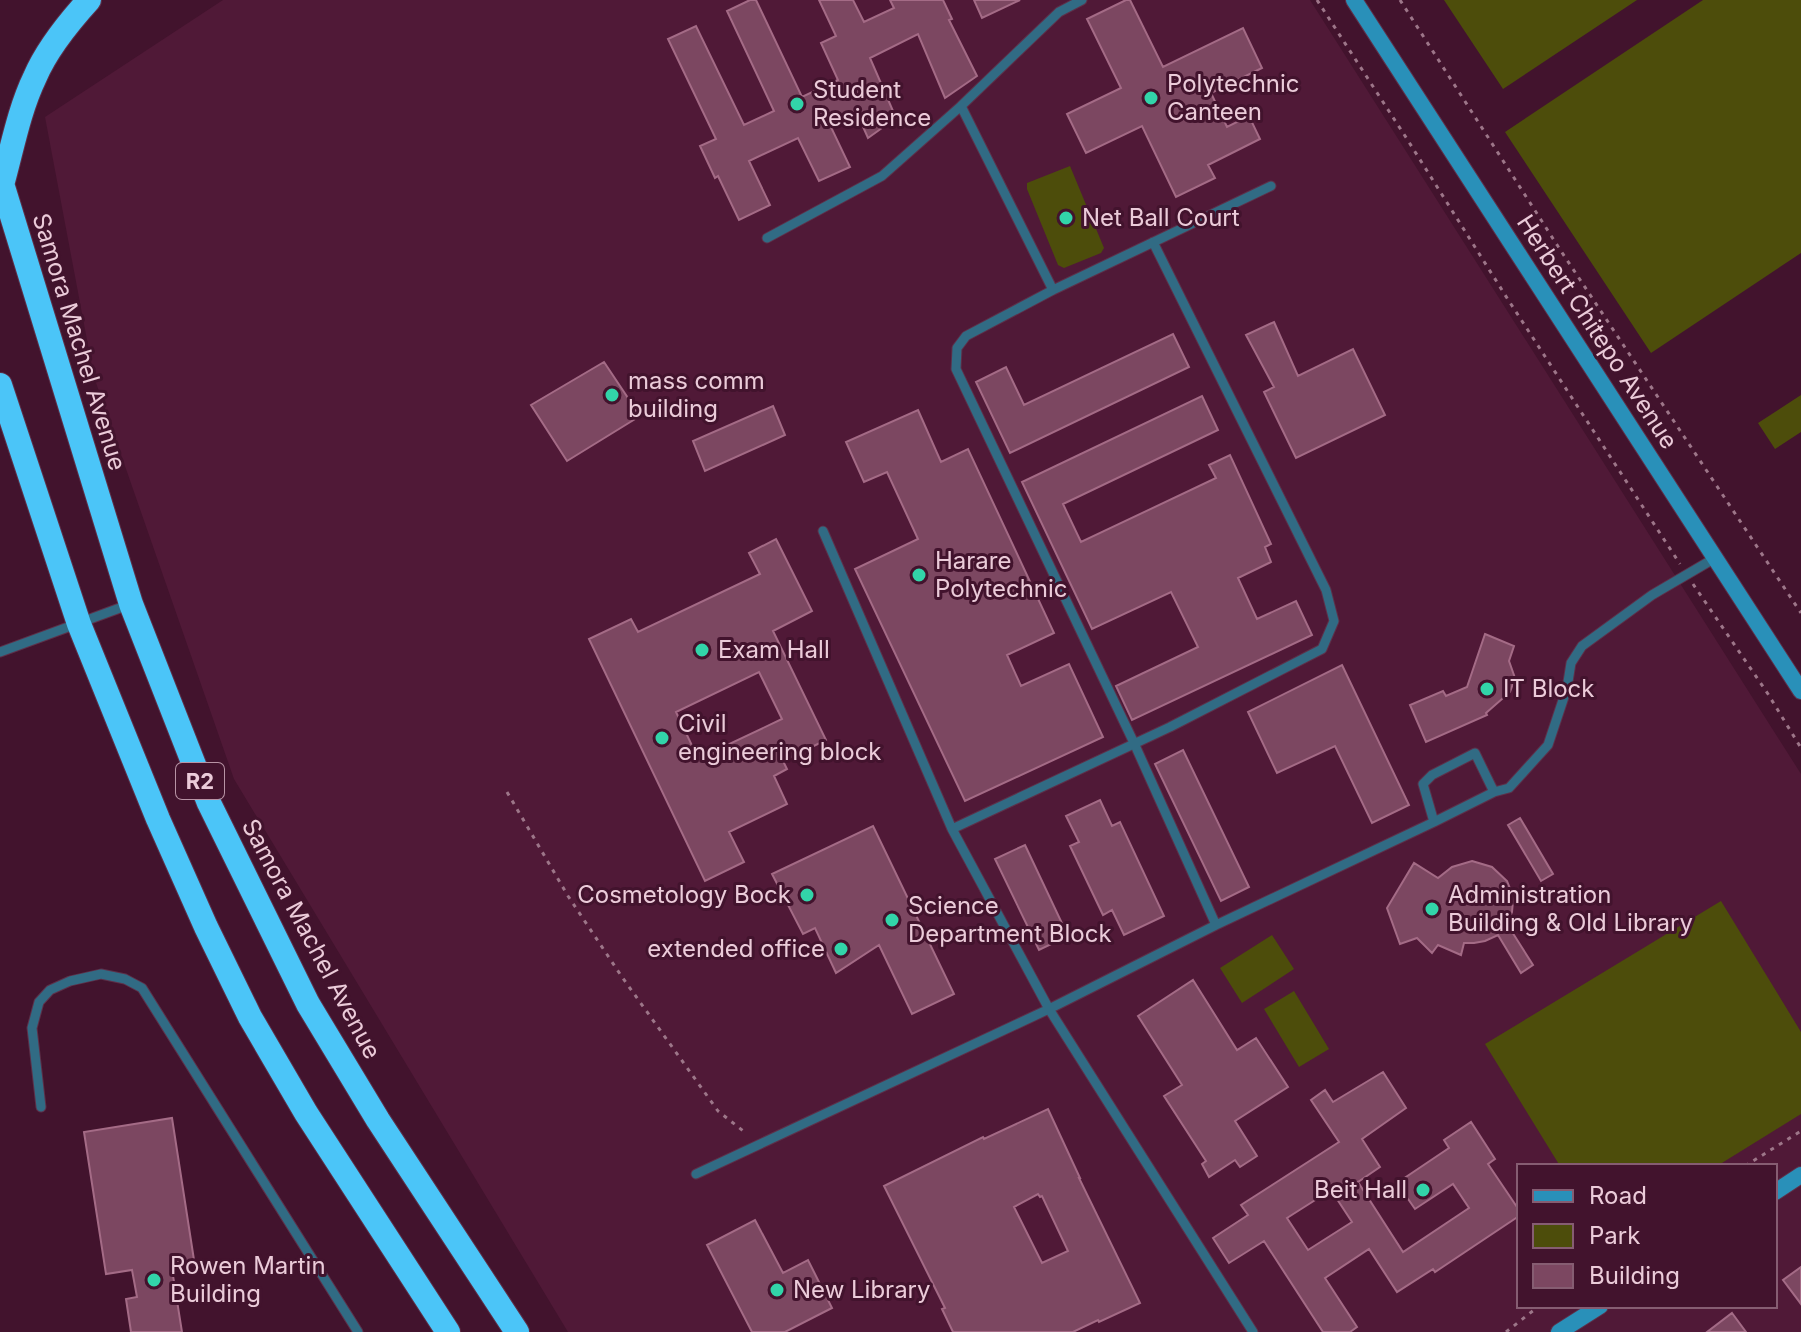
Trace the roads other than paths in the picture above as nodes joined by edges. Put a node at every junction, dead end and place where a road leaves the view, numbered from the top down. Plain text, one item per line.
1 (89, 0) edge
2 (1082, 0) edge
3 (1354, 0) edge
4 (961, 106) junction
5 (1, 181) edge
6 (1271, 186) dead end
7 (767, 238) dead end
8 (1153, 242) junction
9 (1053, 290) junction
10 (0, 385) edge
11 (823, 531) dead end
12 (1715, 558) junction
13 (131, 604) junction
14 (79, 624) junction
15 (0, 652) edge
16 (1801, 691) edge
17 (1134, 743) junction
18 (1494, 792) junction
19 (1434, 822) junction
20 (952, 829) junction
21 (1216, 925) junction
22 (1049, 1009) junction
23 (41, 1107) dead end
24 (696, 1174) dead end
25 (1801, 1175) edge
26 (1777, 1191) edge
27 (1597, 1308) edge
28 (358, 1332) edge
29 (448, 1332) edge
30 (517, 1332) edge
31 (1253, 1332) edge
32 (1559, 1332) edge

1 - 5 highway
2 - 4 lane
3 - 12 main road, Herbert Chitepo Avenue
4 - 7 lane
4 - 9 lane
5 - 13 highway, Samora Machel Avenue / R2
6 - 8 lane
8 - 9 lane
8 - 17 lane
9 - 17 lane
10 - 14 highway, R2
11 - 20 lane
12 - 16 main road, Herbert Chitepo Avenue
12 - 18 lane
13 - 14 lane
13 - 30 highway, Samora Machel Avenue / R2
14 - 15 lane
14 - 29 highway, R2
17 - 20 lane
17 - 21 lane
18 - 19 lane
18 - 19 lane
19 - 21 lane
20 - 22 lane
21 - 22 lane
22 - 24 lane
22 - 31 lane
23 - 28 lane
25 - 26 main road
27 - 32 main road

